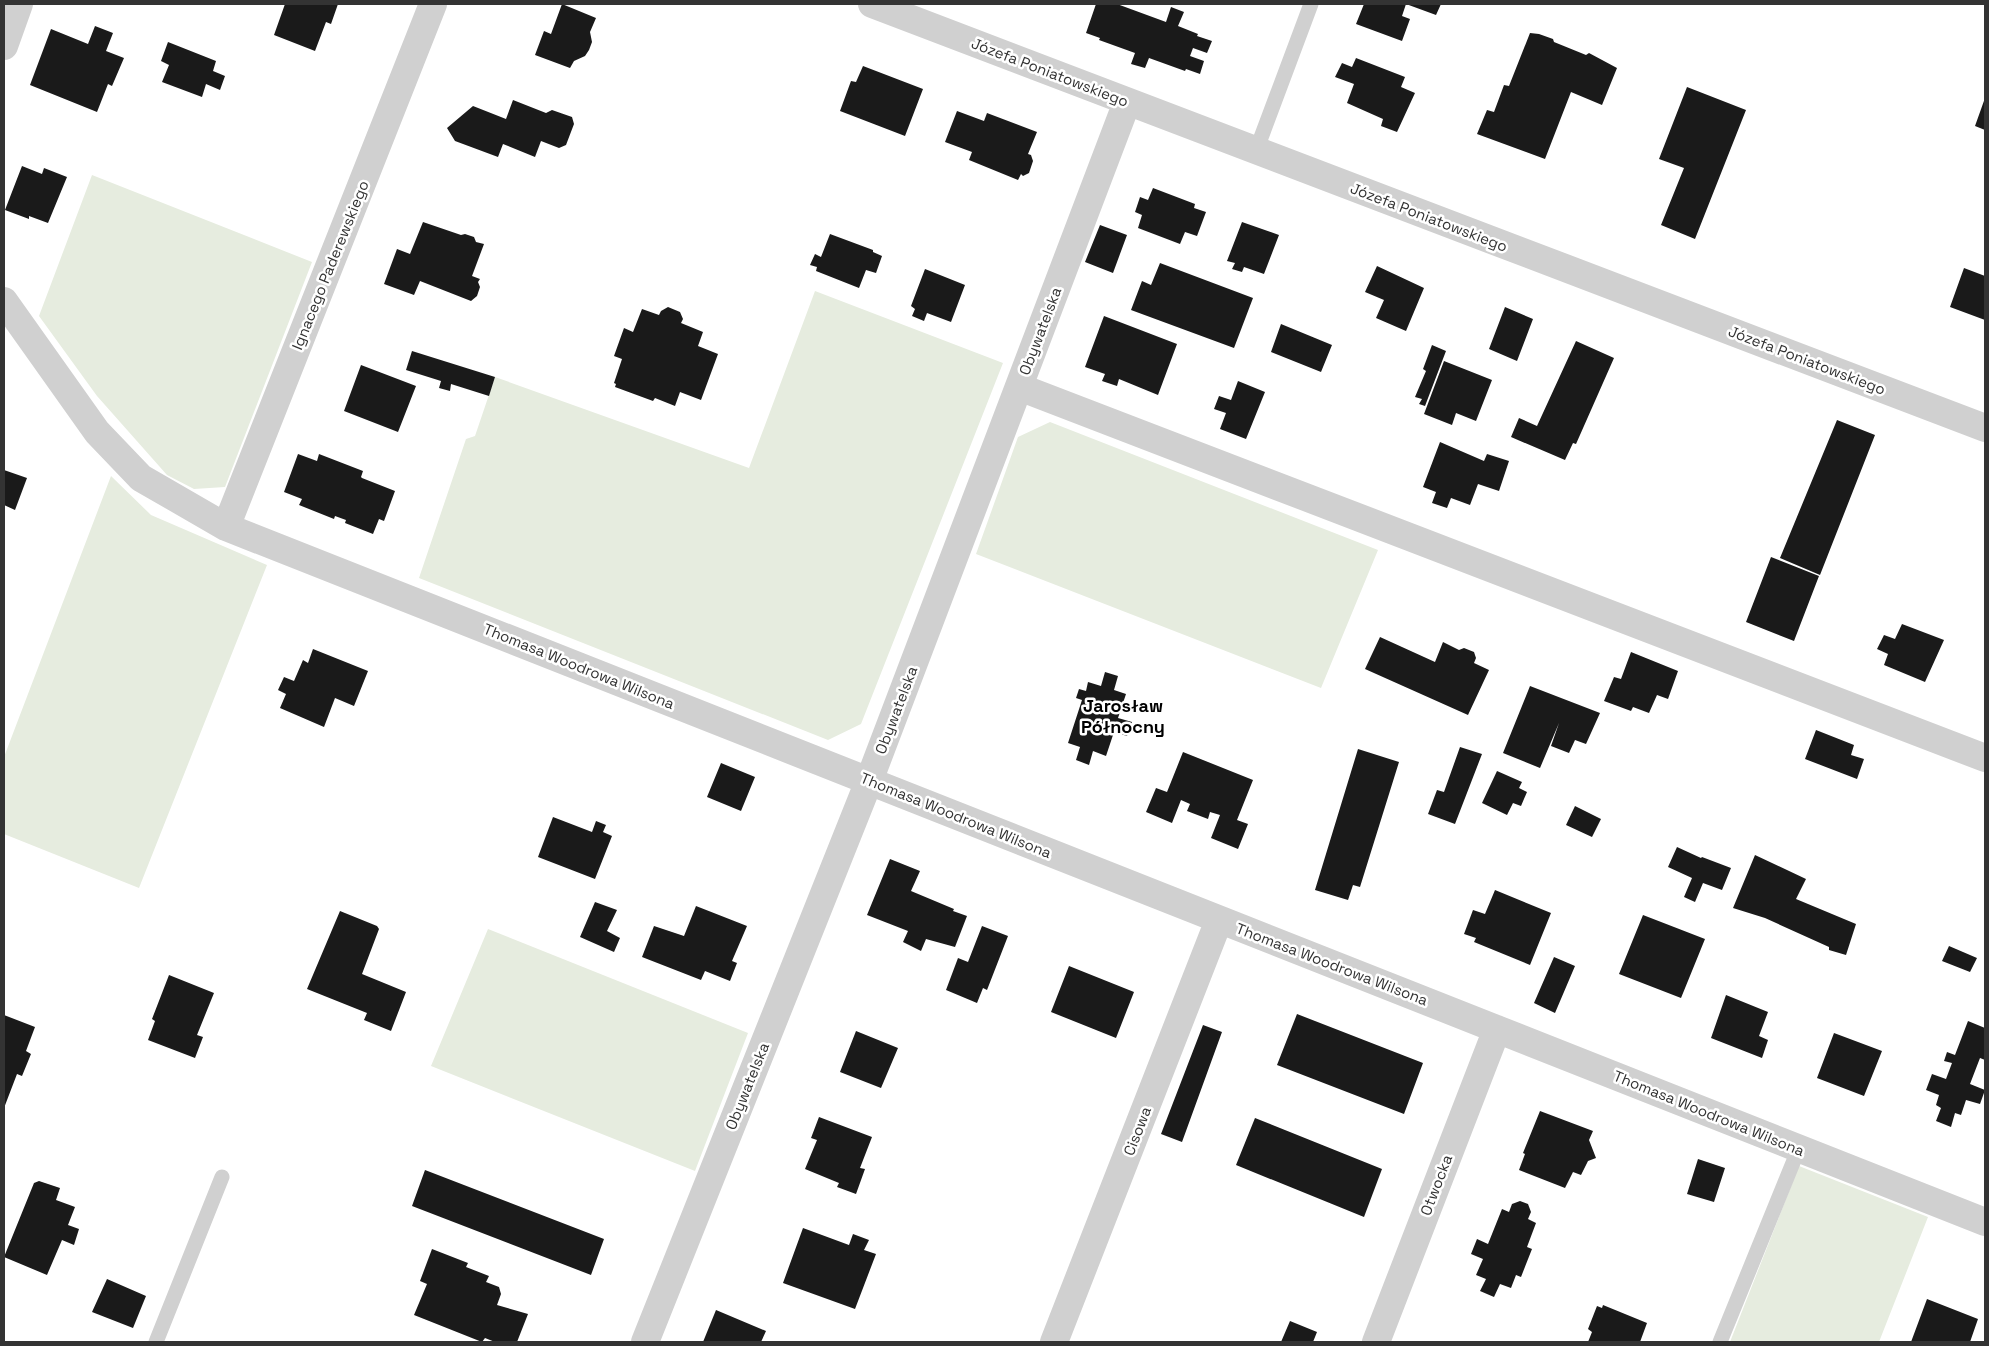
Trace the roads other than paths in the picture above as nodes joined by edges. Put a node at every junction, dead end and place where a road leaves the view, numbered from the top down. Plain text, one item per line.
1 (19, 4) edge
2 (433, 4) edge
3 (872, 4) edge
4 (1312, 4) edge
5 (4, 46) edge
6 (1127, 102) junction
7 (1256, 151) junction
8 (4, 301) edge
9 (1019, 387) junction
10 (1985, 428) edge
11 (226, 527) junction
12 (1985, 758) edge
13 (869, 781) junction
14 (1220, 920) junction
15 (1497, 1029) junction
16 (1799, 1148) junction
17 (222, 1177) dead end
18 (1985, 1222) edge
19 (156, 1342) edge
20 (645, 1342) edge
21 (1054, 1342) edge
22 (1376, 1342) edge
23 (1720, 1342) edge

1 - 5 street
2 - 11 street, Ignacego Paderewskiego
3 - 6 street, Józefa Poniatowskiego
4 - 7 lane
6 - 7 street, Józefa Poniatowskiego
6 - 9 street, Obywatelska
7 - 10 street, Józefa Poniatowskiego
8 - 11 street, Thomasa Woodrowa Wilsona
9 - 12 street
9 - 13 street, Obywatelska
11 - 13 street, Thomasa Woodrowa Wilsona
13 - 14 street, Thomasa Woodrowa Wilsona
13 - 20 street, Obywatelska
14 - 15 street, Thomasa Woodrowa Wilsona
14 - 21 street, Cisowa
15 - 16 street, Thomasa Woodrowa Wilsona
15 - 22 street, Otwocka
16 - 18 street, Thomasa Woodrowa Wilsona
16 - 23 lane
17 - 19 lane

